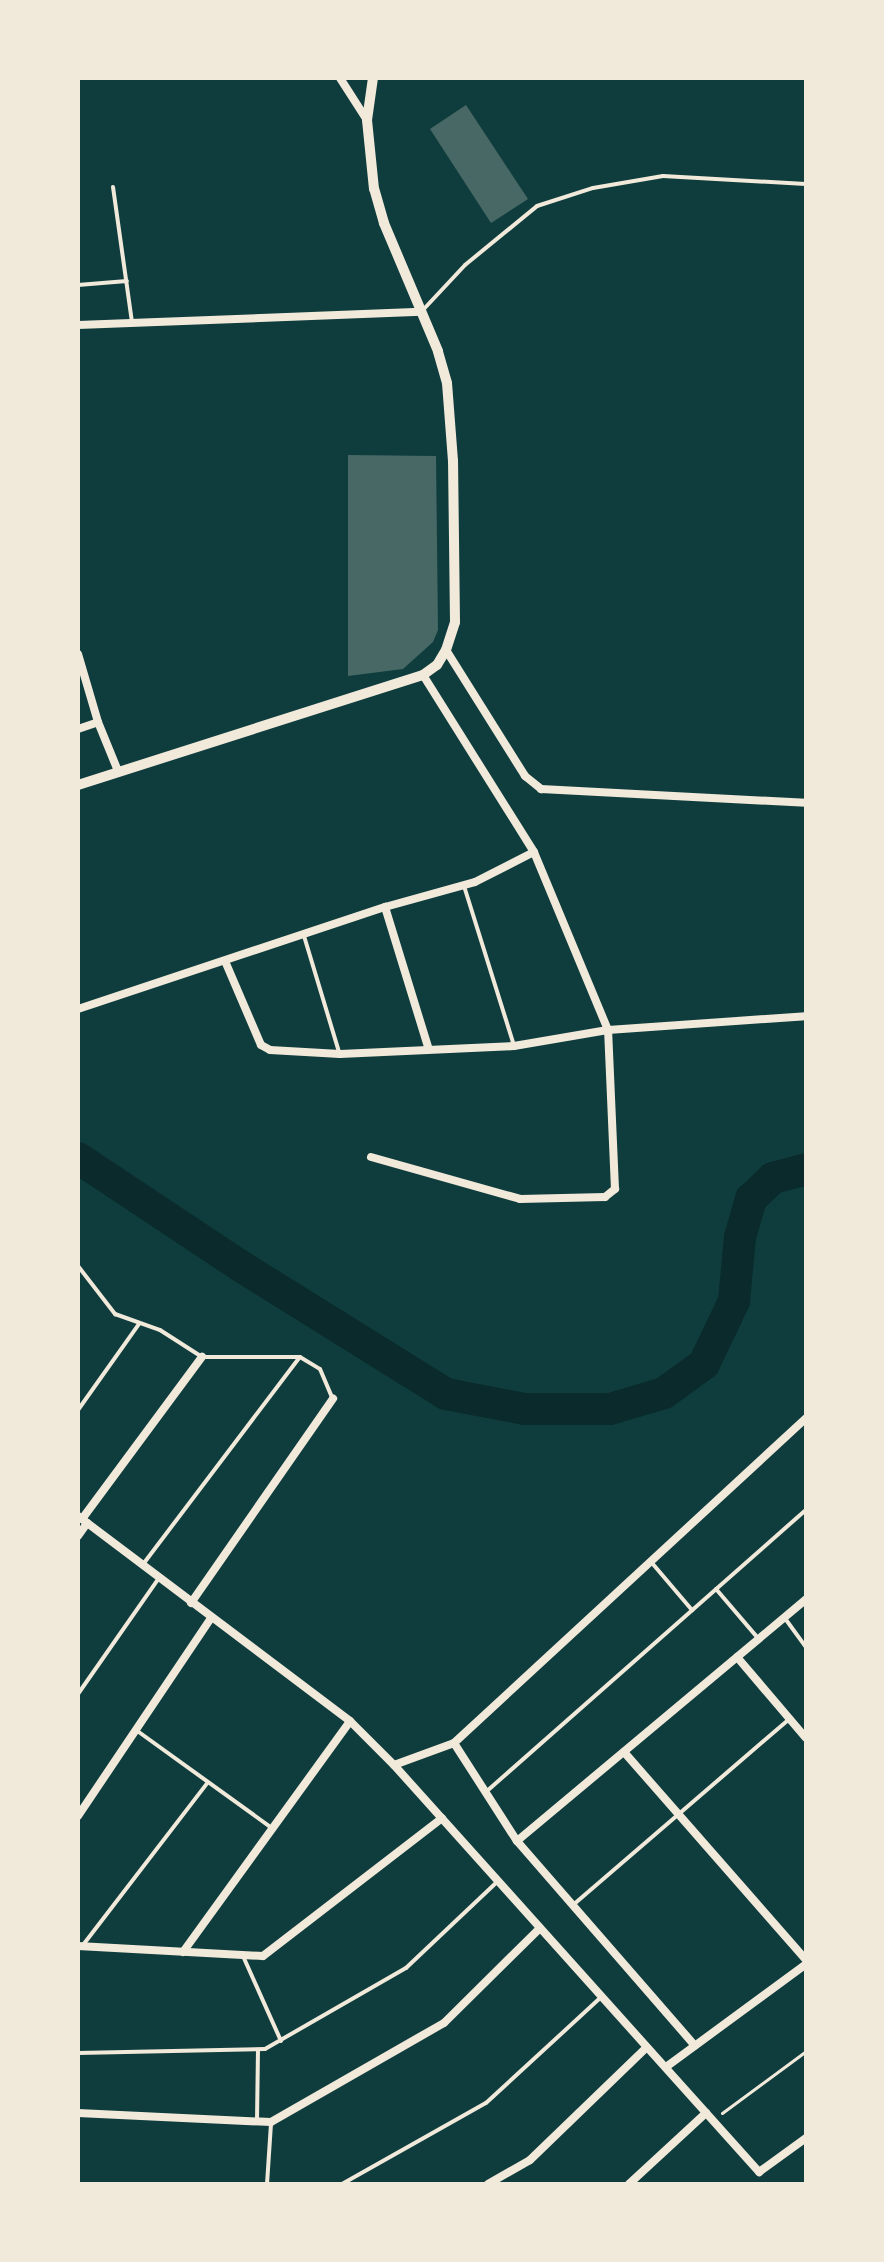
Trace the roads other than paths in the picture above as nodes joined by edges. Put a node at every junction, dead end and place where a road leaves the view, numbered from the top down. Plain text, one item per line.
1 (340, 78) edge
2 (373, 78) edge
3 (367, 120) junction
4 (806, 184) edge
5 (113, 187) dead end
6 (127, 281) junction
7 (78, 285) edge
8 (421, 312) junction
9 (132, 323) junction
10 (78, 325) edge
11 (446, 650) junction
12 (78, 654) edge
13 (423, 675) junction
14 (98, 722) junction
15 (78, 729) edge
16 (118, 771) junction
17 (78, 785) edge
18 (806, 803) edge
19 (534, 852) junction
20 (464, 886) junction
21 (385, 907) junction
22 (304, 936) junction
23 (225, 961) junction
24 (78, 1009) edge
25 (806, 1016) edge
26 (608, 1030) junction
27 (514, 1046) junction
28 (428, 1047) junction
29 (340, 1054) junction
30 (371, 1157) dead end
31 (78, 1266) edge
32 (140, 1323) junction
33 (202, 1357) junction
34 (300, 1357) junction
35 (333, 1399) joint
36 (78, 1410) edge
37 (806, 1418) edge
38 (806, 1510) edge
39 (82, 1519) edge
40 (78, 1536) edge
41 (650, 1561) junction
42 (142, 1565) junction
43 (159, 1578) junction
44 (716, 1589) junction
45 (806, 1599) edge
46 (191, 1603) junction
47 (692, 1610) junction
48 (784, 1617) junction
49 (211, 1618) junction
50 (759, 1639) junction
51 (806, 1647) edge
52 (737, 1657) junction
53 (78, 1694) edge
54 (789, 1719) junction
55 (350, 1721) junction
56 (136, 1730) junction
57 (806, 1738) edge
58 (454, 1743) junction
59 (624, 1752) junction
60 (394, 1765) junction
61 (208, 1782) junction
62 (485, 1792) junction
63 (677, 1812) junction
64 (78, 1816) edge
65 (442, 1818) junction
66 (272, 1828) junction
67 (517, 1841) junction
68 (498, 1881) junction
69 (573, 1905) junction
70 (540, 1928) junction
71 (80, 1946) edge
72 (183, 1952) junction
73 (243, 1955) junction
74 (806, 1962) edge
75 (601, 1996) junction
76 (281, 2041) junction
77 (695, 2046) junction
78 (646, 2048) junction
79 (258, 2050) junction
80 (78, 2053) edge
81 (666, 2067) junction
82 (78, 2113) edge
83 (709, 2116) junction
84 (257, 2121) junction
85 (271, 2122) junction
86 (806, 2138) edge
87 (267, 2184) edge
88 (342, 2184) edge
89 (488, 2184) edge
90 (629, 2184) edge

1 - 3 street
2 - 3 street
3 - 8 street
4 - 8 lane
5 - 6 lane
6 - 7 lane
6 - 9 lane
8 - 9 street
8 - 11 street
9 - 10 street
11 - 13 street
11 - 18 street
12 - 14 street
13 - 16 street
13 - 19 street
14 - 15 street
14 - 16 street
16 - 17 street
19 - 20 street
19 - 26 street
20 - 21 street
20 - 27 lane
21 - 22 street
21 - 28 street
22 - 23 street
22 - 29 lane
23 - 24 street
23 - 29 street
25 - 26 street
26 - 27 street
26 - 30 street
27 - 28 street
28 - 29 street
31 - 32 lane
32 - 33 lane
32 - 36 lane
33 - 34 lane
33 - 39 street
34 - 35 lane
34 - 42 lane
35 - 46 street
37 - 41 street
38 - 44 lane
39 - 40 street
39 - 42 street
41 - 47 lane
41 - 58 street
42 - 43 street
43 - 46 street
43 - 53 lane
44 - 47 lane
44 - 50 lane
45 - 48 street
46 - 49 street
47 - 62 lane
48 - 50 street
48 - 51 lane
49 - 55 street
49 - 56 street
50 - 52 street
52 - 54 street
52 - 59 street
54 - 57 street
54 - 63 lane
55 - 60 street
55 - 66 street
56 - 61 lane
56 - 64 street
58 - 60 street
58 - 62 street
59 - 63 street
59 - 67 street
60 - 65 street
61 - 66 lane
61 - 71 lane
62 - 67 street
63 - 69 lane
63 - 74 street
65 - 68 street
65 - 73 street
66 - 72 street
67 - 69 street
68 - 70 street
68 - 76 lane
69 - 77 street
70 - 75 street
70 - 85 street
71 - 72 street
72 - 73 street
73 - 76 lane
74 - 77 street
75 - 78 street
75 - 88 lane
76 - 79 lane
77 - 81 street
78 - 81 street
78 - 89 street
79 - 80 lane
79 - 84 lane
81 - 83 street
82 - 84 street
83 - 86 street
83 - 90 street
84 - 85 street
85 - 87 lane

